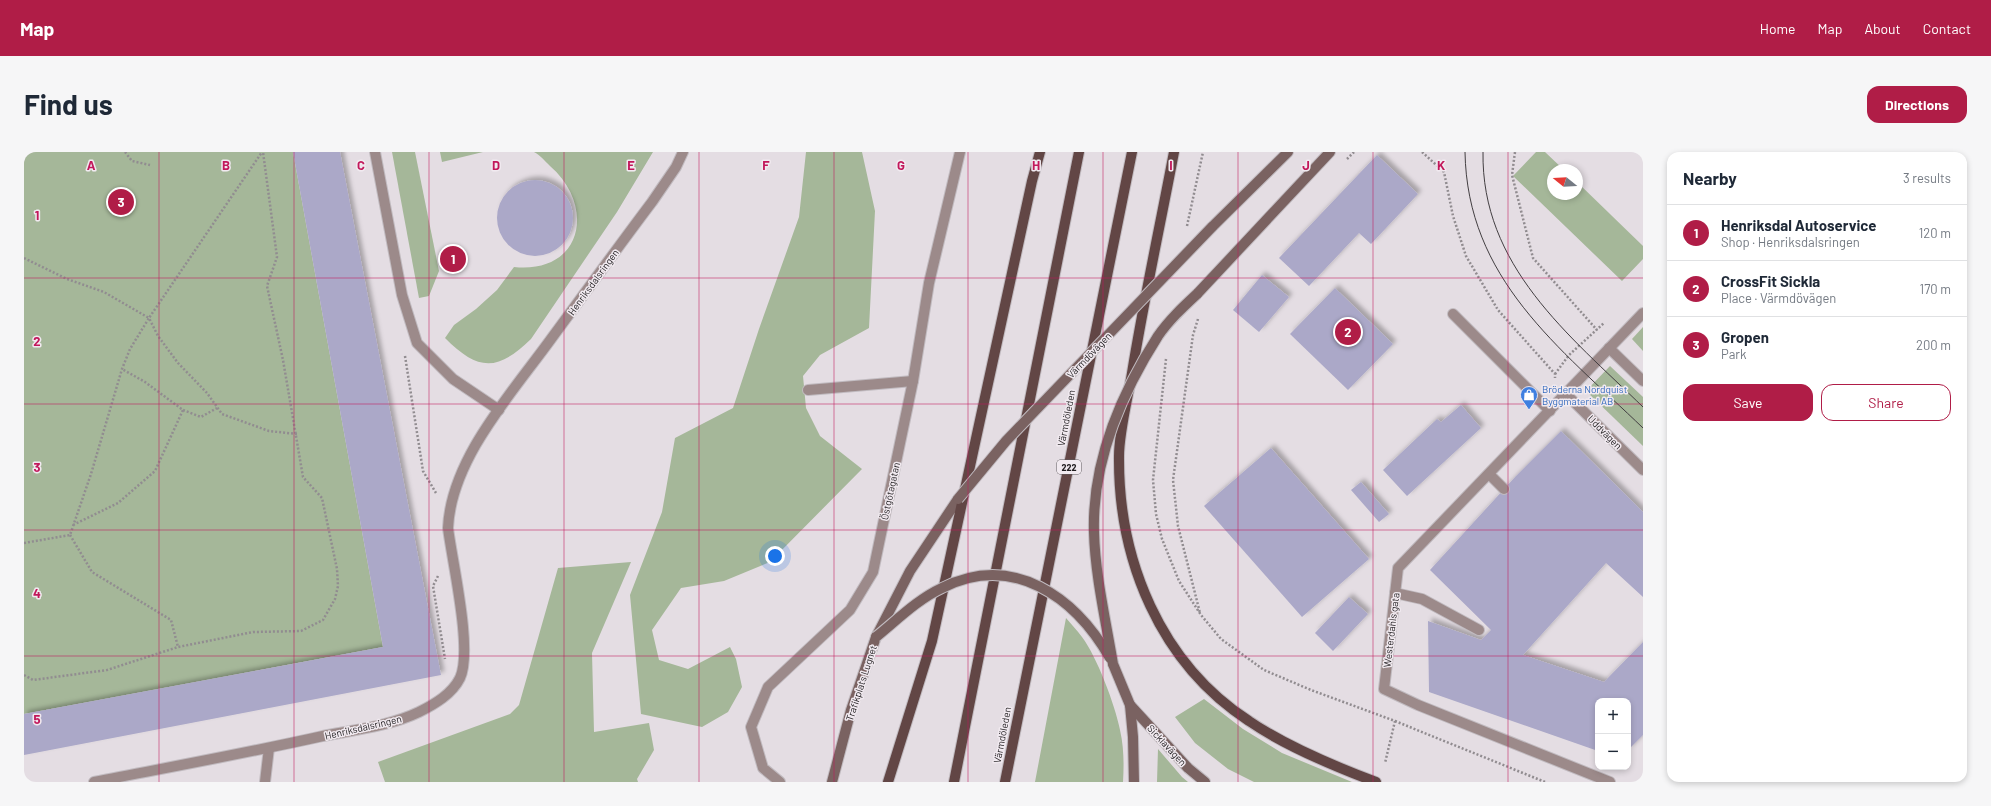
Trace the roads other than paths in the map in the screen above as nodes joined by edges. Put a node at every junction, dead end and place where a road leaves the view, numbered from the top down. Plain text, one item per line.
1 (376, 152) edge
2 (683, 152) edge
3 (960, 152) edge
4 (1040, 152) edge
5 (1079, 152) edge
6 (1132, 152) edge
7 (1174, 152) edge
8 (1288, 152) edge
9 (1330, 152) edge
10 (1643, 313) edge
11 (1454, 314) dead end
12 (1609, 348) junction
13 (913, 381) junction
14 (1643, 381) edge
15 (808, 390) dead end
16 (1566, 394) junction
17 (1553, 407) junction
18 (499, 410) junction
19 (1643, 470) edge
20 (1489, 474) junction
21 (1504, 489) dead end
22 (1395, 593) junction
23 (1479, 630) dead end
24 (876, 637) junction
25 (1113, 664) junction
26 (1130, 705) junction
27 (269, 748) junction
28 (94, 782) edge
29 (265, 782) edge
30 (780, 782) edge
31 (832, 782) edge
32 (888, 782) edge
33 (954, 782) edge
34 (1005, 782) edge
35 (1134, 782) edge
36 (1205, 782) edge
37 (1376, 782) edge
38 (1610, 782) edge

1 - 18 street
2 - 18 street, Henriksdalsringen
3 - 13 street, Östgötagatan
4 - 32 main road
5 - 33 main road
6 - 34 main road, Värmdöleden / 222
7 - 37 main road
8 - 24 main road, Värmdövägen, bridge
9 - 25 main road, bridge
10 - 12 street, Westerdahls gata
11 - 17 street
12 - 14 street
12 - 16 street, Westerdahls gata
13 - 15 street
13 - 30 street, Östgötagatan
16 - 17 street, Westerdahls gata
16 - 19 street, Uddvägen
17 - 20 street, Westerdahls gata
18 - 27 street, Henriksdalsringen
20 - 21 street
20 - 22 street, Westerdahls gata
22 - 23 street
22 - 38 street, Westerdahls gata
24 - 25 main road, Trafikplats Lugnet, bridge
24 - 31 main road, Trafikplats Lugnet
25 - 26 main road, Trafikplats Lugnet
26 - 35 main road, Trafikplats Lugnet
26 - 36 main road, Sicklavägen
27 - 28 street, Henriksdalsringen
27 - 29 street

